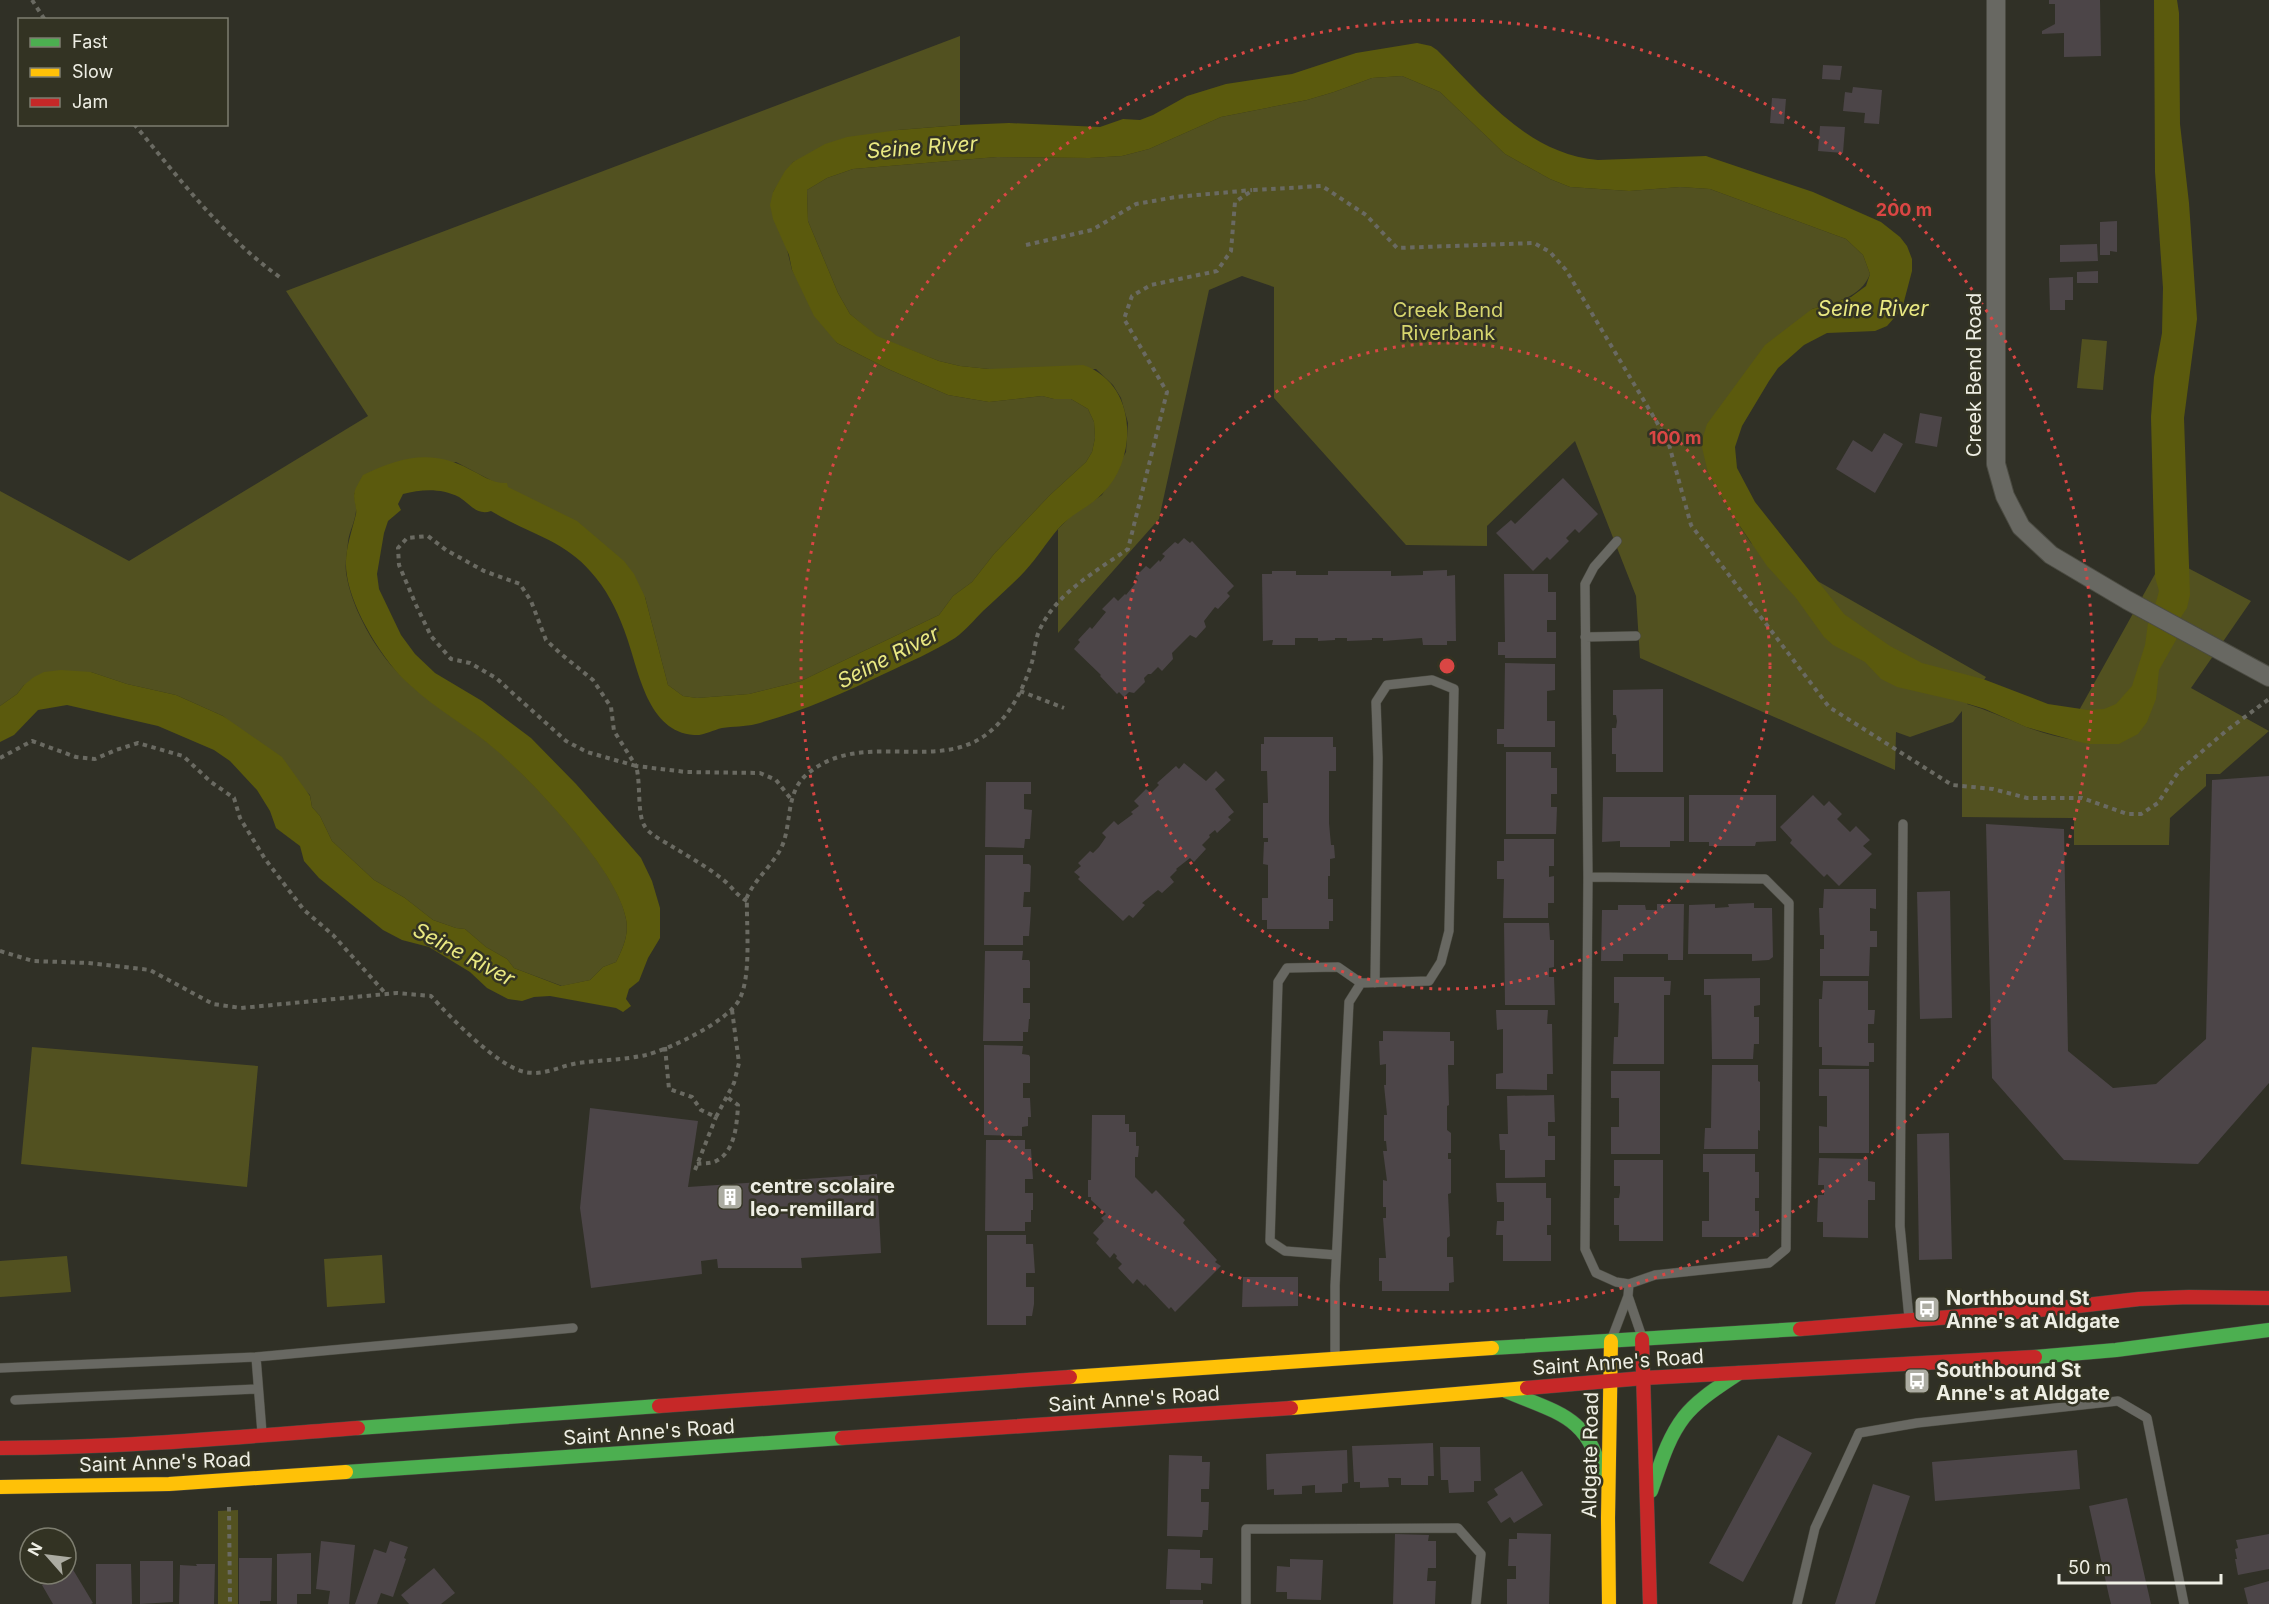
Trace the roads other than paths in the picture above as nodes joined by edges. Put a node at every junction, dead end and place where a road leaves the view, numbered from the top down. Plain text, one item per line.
1 (1996, 0) edge
2 (1617, 541) dead end
3 (1636, 636) dead end
4 (1585, 637) junction
5 (2269, 677) edge
6 (1903, 824) dead end
7 (1588, 877) junction
8 (1375, 983) junction
9 (1361, 984) junction
10 (1336, 1255) junction
11 (1629, 1284) junction
12 (1628, 1296) junction
13 (2269, 1298) edge
14 (1910, 1321) junction
15 (573, 1328) dead end
16 (2269, 1330) edge
17 (1642, 1339) junction
18 (1611, 1341) junction
19 (256, 1357) junction
20 (1336, 1360) junction
21 (0, 1368) edge
22 (1740, 1372) junction
23 (1644, 1378) junction
24 (1611, 1382) junction
25 (258, 1389) junction
26 (1502, 1389) junction
27 (15, 1400) dead end
28 (262, 1434) junction
29 (0, 1448) edge
30 (48, 1485) junction
31 (0, 1486) edge
32 (0, 1494) edge
33 (1648, 1497) junction
34 (1608, 1518) junction
35 (1246, 1604) edge
36 (1476, 1604) edge
37 (1609, 1604) edge
38 (1650, 1604) edge
39 (1797, 1604) edge
40 (2184, 1604) edge

1 - 5 street, Creek Bend Road
2 - 4 lane
3 - 4 lane
4 - 7 lane
6 - 14 lane
7 - 11 lane
7 - 11 lane
8 - 8 lane
8 - 9 lane
9 - 10 lane
9 - 10 lane
10 - 20 lane
11 - 12 lane
12 - 17 lane
12 - 18 lane, Aldgate Road
13 - 14 main road, Saint Anne's Road
14 - 17 main road, Saint Anne's Road
15 - 19 lane
16 - 22 main road, Saint Anne's Road
17 - 18 main road, Saint Anne's Road
17 - 23 main road
18 - 20 main road, Saint Anne's Road
18 - 24 main road, Aldgate Road
19 - 21 lane
19 - 25 lane
20 - 28 main road, Saint Anne's Road
22 - 23 main road, Saint Anne's Road
22 - 33 main road
23 - 24 main road, Saint Anne's Road
23 - 33 main road
24 - 26 main road, Saint Anne's Road
24 - 34 main road, Aldgate Road
25 - 27 lane
25 - 28 lane
26 - 30 main road, Saint Anne's Road
26 - 34 main road
28 - 29 main road, Saint Anne's Road
30 - 31 main road, Saint Anne's Road
30 - 32 main road
33 - 38 main road
34 - 37 main road, Aldgate Road
35 - 36 lane
39 - 40 lane

